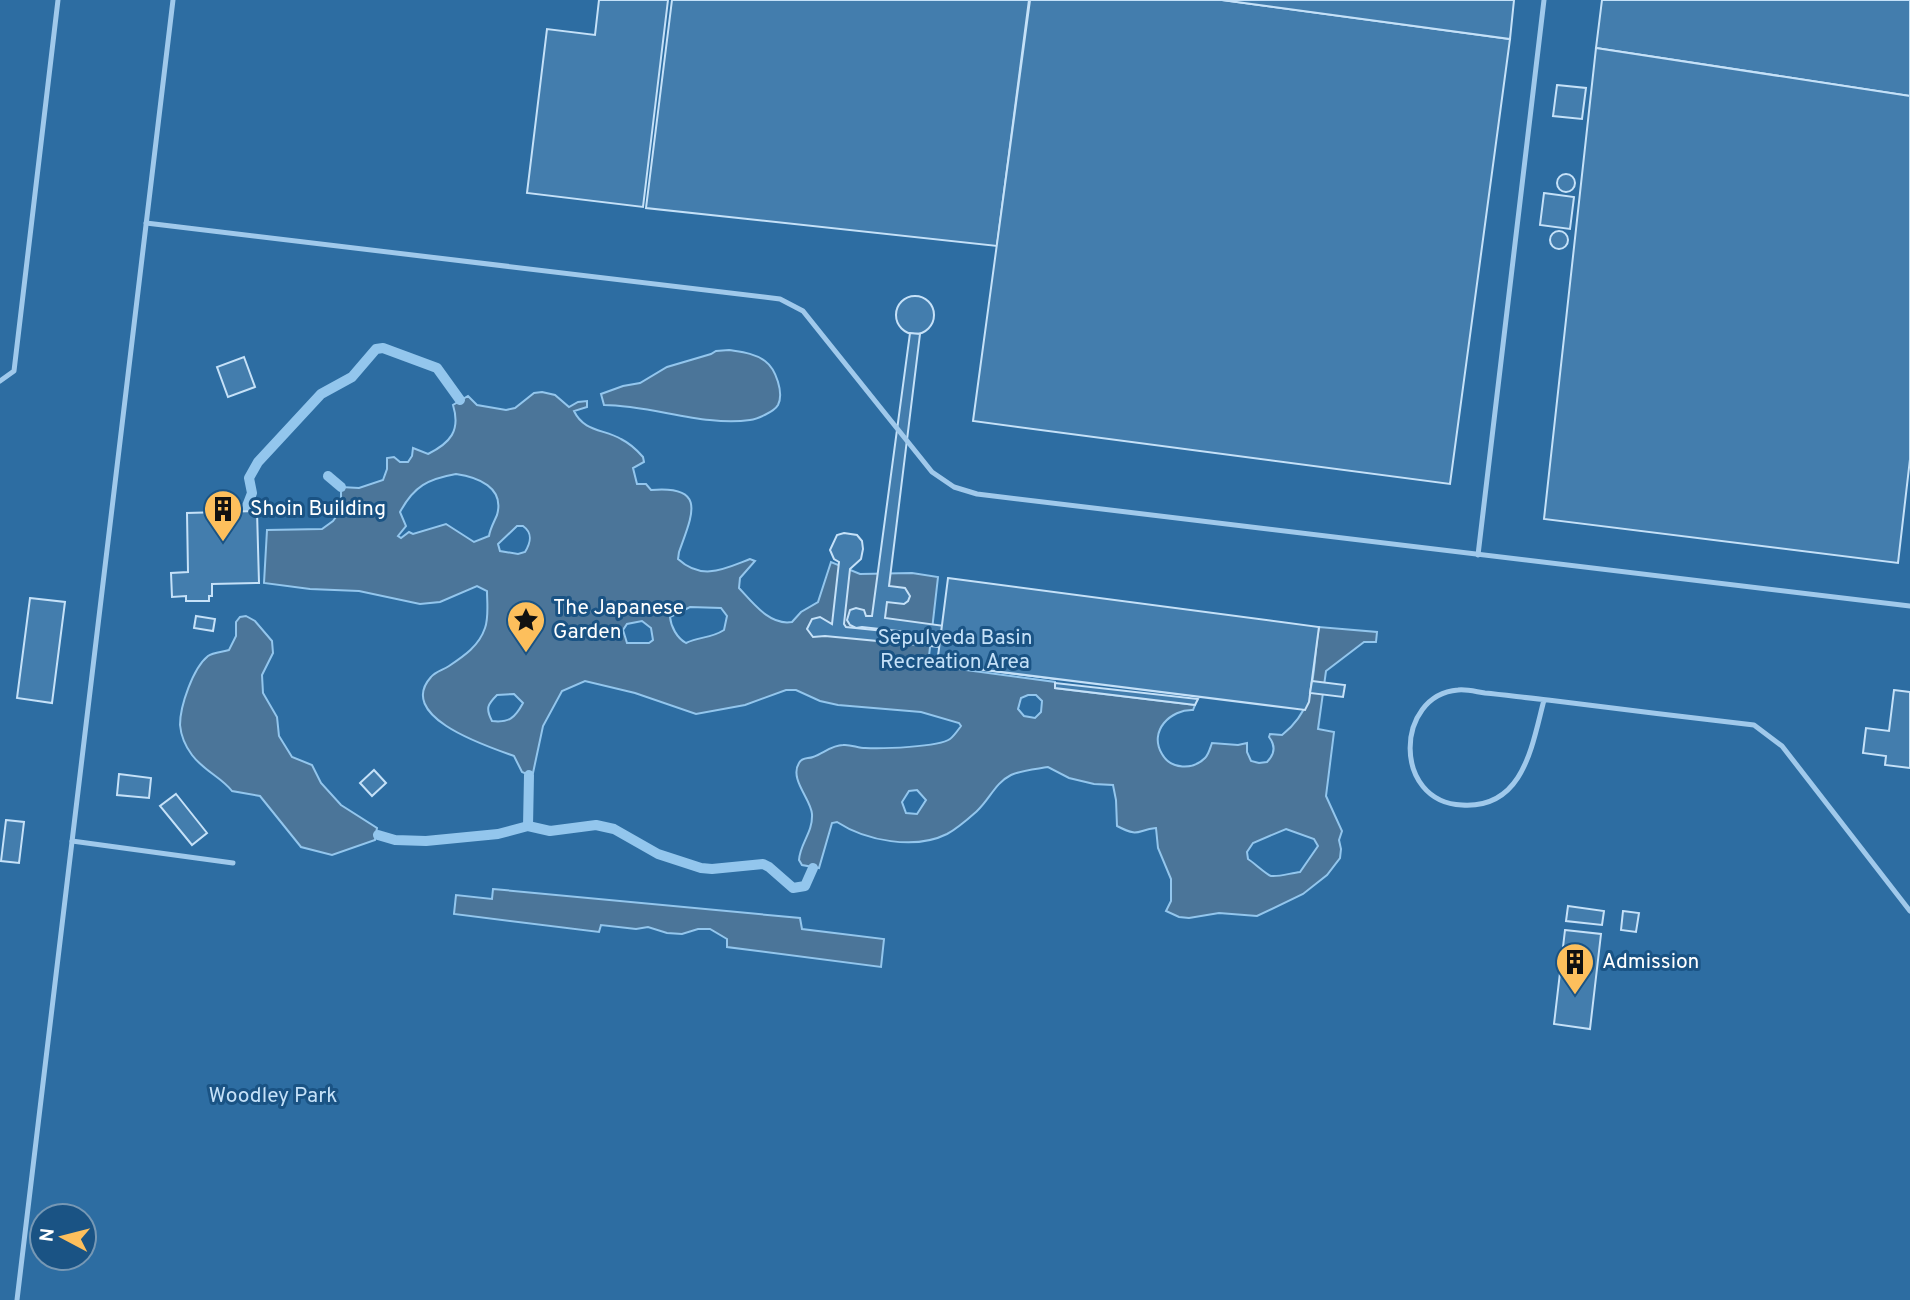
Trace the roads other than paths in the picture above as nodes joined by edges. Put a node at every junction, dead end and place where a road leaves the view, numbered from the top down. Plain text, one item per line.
1 (58, 0) edge
2 (173, 0) edge
3 (1545, 0) edge
4 (146, 223) junction
5 (0, 381) edge
6 (1478, 555) junction
7 (1910, 606) edge
8 (1544, 700) junction
9 (72, 841) junction
10 (233, 863) dead end
11 (1910, 911) edge
12 (17, 1300) edge

1 - 5 lane
2 - 4 lane
3 - 6 lane
4 - 6 lane
4 - 9 lane
6 - 7 lane
8 - 8 lane
8 - 11 lane
9 - 10 lane
9 - 12 lane

